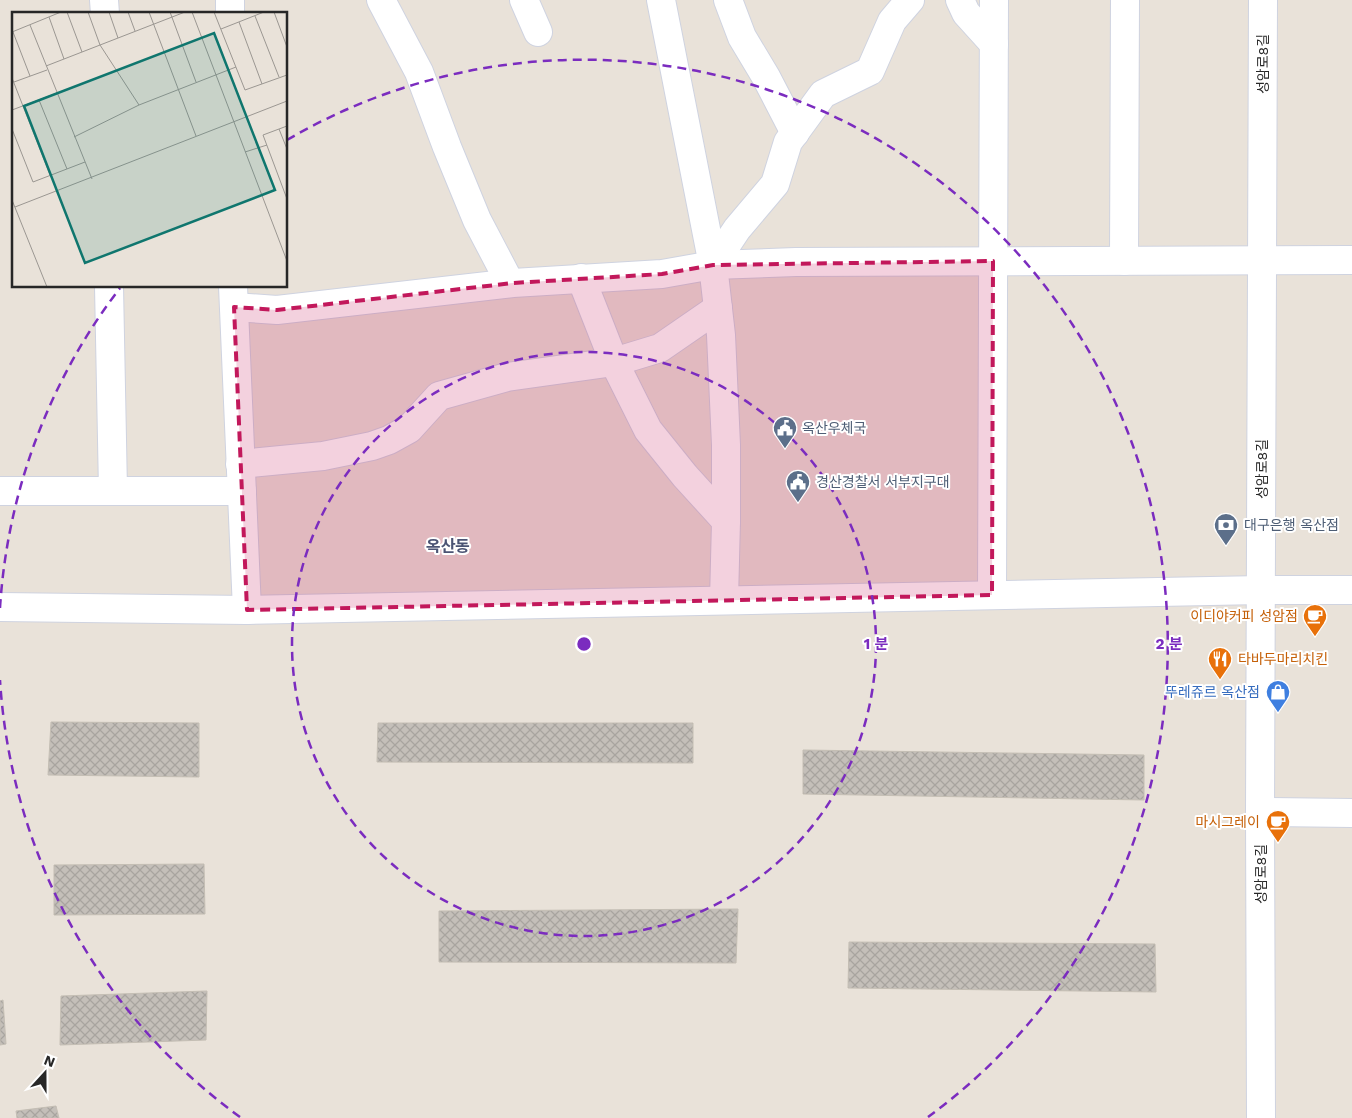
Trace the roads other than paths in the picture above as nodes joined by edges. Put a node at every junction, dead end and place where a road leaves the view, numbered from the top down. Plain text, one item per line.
1 (381, 0) edge
2 (524, 0) edge
3 (661, 0) edge
4 (728, 0) edge
5 (960, 0) edge
6 (994, 0) edge
7 (1125, 0) edge
8 (1263, 0) edge
9 (911, 1) edge
10 (538, 32) dead end
11 (994, 44) junction
12 (795, 133) junction
13 (1124, 260) junction
14 (1263, 260) junction
15 (1352, 260) edge
16 (993, 261) junction
17 (713, 266) junction
18 (582, 278) junction
19 (510, 283) junction
20 (109, 288) edge
21 (234, 297) edge
22 (718, 308) junction
23 (614, 362) junction
24 (240, 464) junction
25 (0, 491) edge
26 (113, 491) junction
27 (242, 491) junction
28 (726, 521) junction
29 (1262, 590) junction
30 (1352, 590) edge
31 (992, 595) junction
32 (724, 600) junction
33 (0, 607) edge
34 (247, 610) junction
35 (1260, 812) junction
36 (1352, 813) edge
37 (1261, 1118) edge

1 - 19 street
2 - 10 street
3 - 17 street
4 - 12 street
5 - 11 street
6 - 11 street
7 - 13 street
8 - 14 street, 성암로8길
9 - 12 street
11 - 16 street
12 - 17 street
13 - 14 street
13 - 16 street
14 - 15 street
14 - 29 street, 성암로8길
16 - 17 street
16 - 31 street
17 - 18 street
17 - 22 street
18 - 19 street
18 - 23 street
19 - 21 street
20 - 26 street
21 - 24 street
22 - 23 street
22 - 28 street
23 - 24 street
23 - 28 street
24 - 27 street
25 - 26 street
26 - 27 street
27 - 34 street
28 - 32 street
29 - 30 street
29 - 31 street
29 - 35 street, 성암로8길
31 - 32 street
32 - 34 street
33 - 34 street
35 - 36 street
35 - 37 street, 성암로8길

